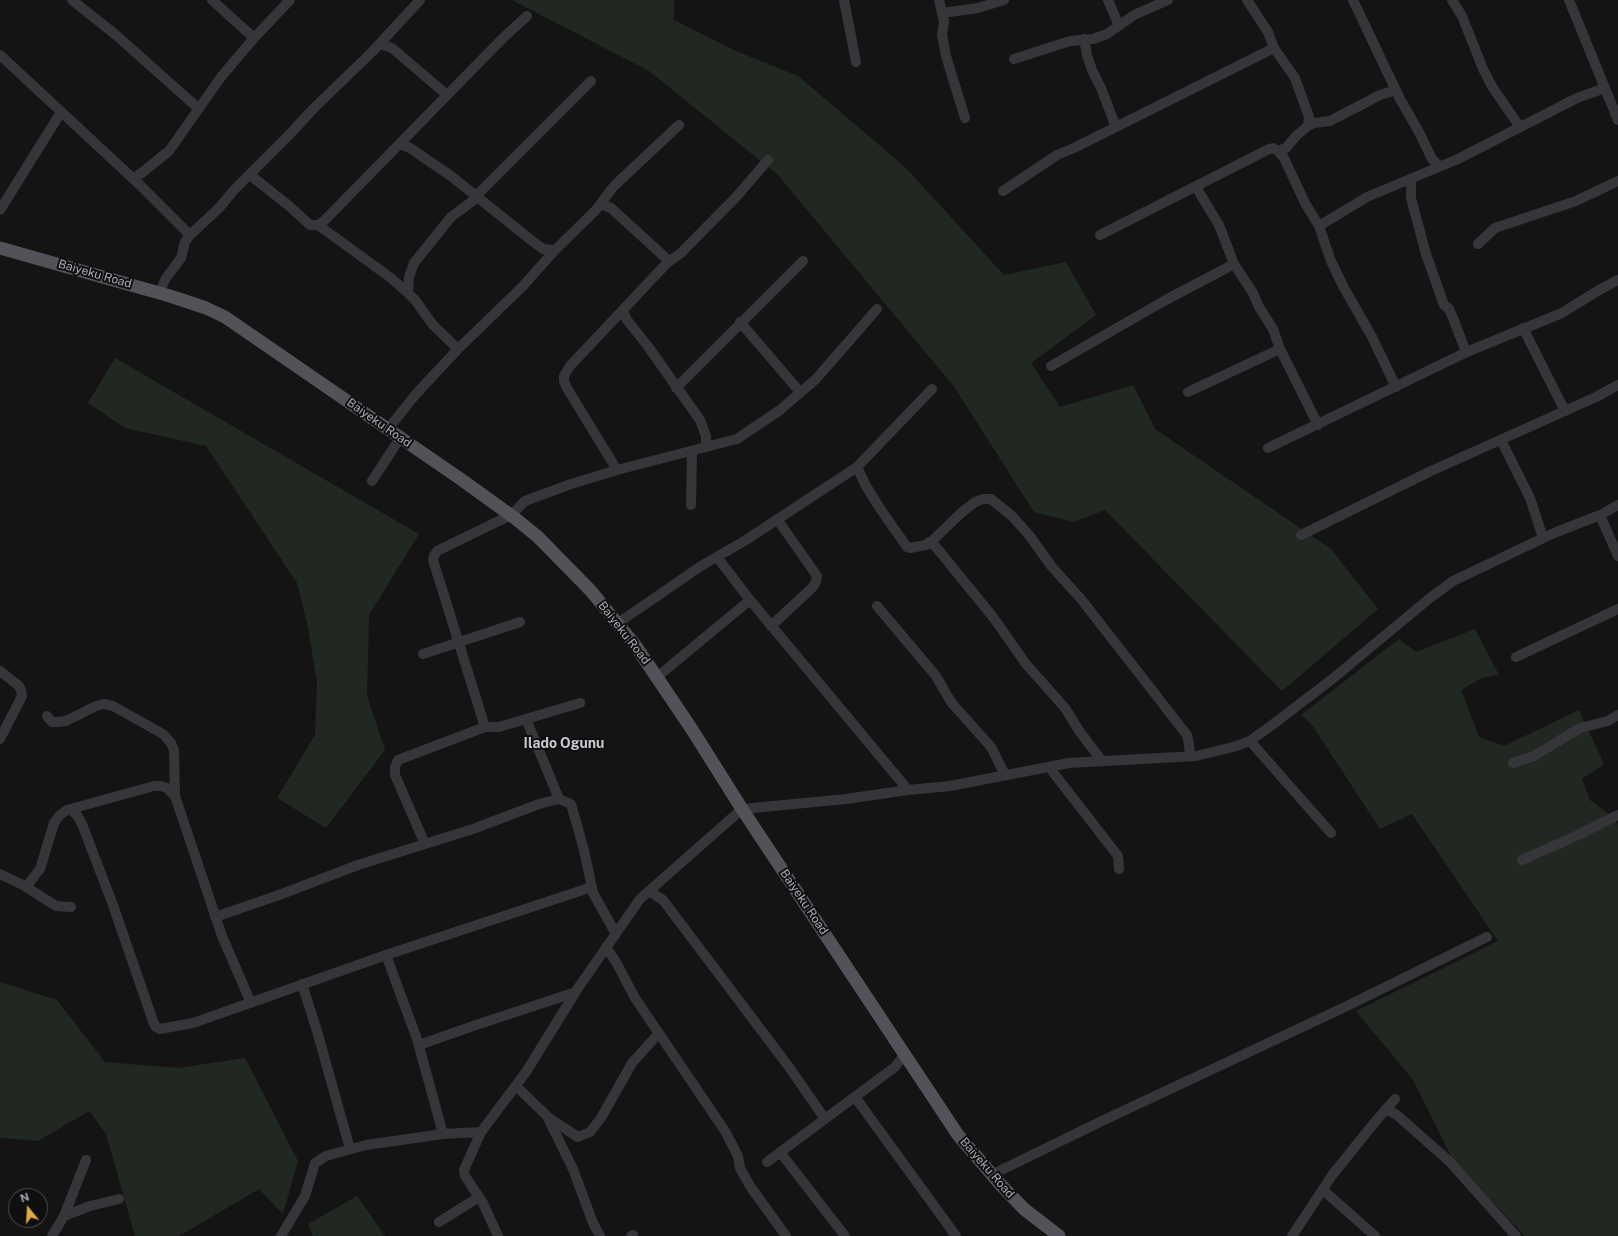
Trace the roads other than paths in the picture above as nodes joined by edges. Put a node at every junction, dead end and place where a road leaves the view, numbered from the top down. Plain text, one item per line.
1 (72, 0) edge
2 (212, 0) edge
3 (290, 0) edge
4 (420, 0) edge
5 (844, 0) edge
6 (939, 0) edge
7 (1004, 0) edge
8 (1108, 0) edge
9 (1168, 0) edge
10 (1247, 0) edge
11 (1353, 0) edge
12 (1452, 0) edge
13 (1569, 0) edge
14 (942, 13) junction
15 (527, 16) dead end
16 (1119, 26) junction
17 (254, 38) junction
18 (1084, 39) junction
19 (380, 44) junction
20 (1274, 48) junction
21 (0, 55) edge
22 (1014, 59) dead end
23 (856, 62) dead end
24 (591, 81) dead end
25 (1605, 88) junction
26 (1396, 90) junction
27 (447, 95) junction
28 (199, 109) junction
29 (61, 112) junction
30 (965, 118) dead end
31 (1618, 120) edge
32 (1308, 122) junction
33 (679, 125) dead end
34 (1116, 127) junction
35 (1520, 127) junction
36 (402, 142) junction
37 (1282, 152) junction
38 (768, 160) dead end
39 (1436, 163) junction
40 (250, 175) junction
41 (134, 179) junction
42 (1412, 180) junction
43 (1618, 181) edge
44 (1196, 187) junction
45 (1003, 192) dead end
46 (477, 196) junction
47 (601, 204) junction
48 (0, 210) edge
49 (318, 225) junction
50 (1319, 226) junction
51 (190, 235) junction
52 (1100, 235) dead end
53 (1478, 244) dead end
54 (0, 248) edge
55 (543, 249) junction
56 (556, 250) junction
57 (546, 261) junction
58 (668, 261) junction
59 (802, 261) dead end
60 (1234, 264) junction
61 (1618, 280) edge
62 (159, 293) junction
63 (408, 293) junction
64 (877, 309) dead end
65 (625, 315) junction
66 (740, 322) junction
67 (1523, 328) junction
68 (458, 349) junction
69 (1280, 349) junction
70 (1466, 352) junction
71 (1051, 366) dead end
72 (1618, 385) edge
73 (1396, 387) junction
74 (676, 388) junction
75 (932, 389) dead end
76 (800, 392) junction
77 (1188, 392) dead end
78 (1565, 411) junction
79 (1318, 425) junction
80 (388, 429) junction
81 (400, 438) junction
82 (1501, 440) junction
83 (706, 448) junction
84 (1268, 448) dead end
85 (692, 451) junction
86 (857, 466) junction
87 (617, 470) junction
88 (372, 481) dead end
89 (691, 505) dead end
90 (1618, 505) edge
91 (1600, 515) junction
92 (511, 516) junction
93 (777, 519) junction
94 (1301, 535) dead end
95 (1543, 538) junction
96 (929, 542) junction
97 (1618, 556) edge
98 (717, 557) junction
99 (750, 600) junction
100 (877, 606) dead end
101 (1618, 608) edge
102 (520, 622) dead end
103 (618, 623) junction
104 (771, 626) junction
105 (459, 642) junction
106 (423, 654) dead end
107 (1516, 658) dead end
108 (0, 671) edge
109 (656, 677) junction
110 (580, 703) dead end
111 (1618, 715) edge
112 (47, 716) dead end
113 (526, 719) junction
114 (485, 727) junction
115 (0, 739) edge
116 (1250, 741) junction
117 (1190, 756) junction
118 (1102, 761) junction
119 (1513, 763) dead end
120 (1049, 767) junction
121 (1005, 775) junction
122 (908, 790) junction
123 (175, 796) junction
124 (559, 799) junction
125 (70, 809) junction
126 (742, 809) junction
127 (1618, 815) edge
128 (1331, 833) dead end
129 (425, 844) junction
130 (1522, 860) dead end
131 (1119, 869) dead end
132 (0, 874) edge
133 (660, 881) junction
134 (26, 887) junction
135 (592, 887) junction
136 (649, 891) junction
137 (664, 900) junction
138 (71, 908) dead end
139 (215, 916) junction
140 (616, 934) junction
141 (1487, 937) dead end
142 (606, 947) junction
143 (386, 955) junction
144 (302, 984) junction
145 (576, 992) junction
146 (251, 1003) junction
147 (659, 1033) junction
148 (419, 1045) junction
149 (908, 1058) junction
150 (516, 1086) junction
151 (855, 1097) junction
152 (1395, 1099) dead end
153 (1386, 1109) junction
154 (547, 1116) junction
155 (825, 1119) junction
156 (481, 1132) junction
157 (443, 1134) junction
158 (350, 1149) junction
159 (780, 1152) junction
160 (86, 1160) dead end
161 (767, 1162) dead end
162 (991, 1175) junction
163 (1323, 1190) junction
164 (479, 1197) junction
165 (119, 1199) dead end
166 (64, 1216) junction
167 (439, 1222) dead end
168 (952, 1234) edge
169 (52, 1236) edge
170 (281, 1236) edge
171 (498, 1236) edge
172 (600, 1236) edge
173 (786, 1236) edge
174 (845, 1236) edge
175 (1059, 1236) edge
176 (1292, 1236) edge
177 (1375, 1236) edge
178 (1516, 1236) edge

1 - 28 street
2 - 17 street
3 - 17 street
4 - 19 street
5 - 23 street
6 - 14 street
7 - 14 street
8 - 16 street
9 - 16 street
10 - 20 street
11 - 26 street
12 - 35 street
13 - 25 street
14 - 30 street
15 - 27 street
16 - 18 street
17 - 28 street
18 - 22 street
18 - 34 street
19 - 27 street
19 - 40 street
20 - 32 street
20 - 34 street
21 - 29 street
24 - 46 street
25 - 31 street
25 - 35 street
26 - 32 street
26 - 39 street
27 - 36 street
28 - 41 street
29 - 41 street
29 - 48 street
32 - 37 street
33 - 47 street
34 - 45 street
35 - 39 street
36 - 46 street
36 - 49 street
37 - 44 street
37 - 50 street
38 - 58 street
39 - 42 street
40 - 49 street
40 - 51 street
41 - 51 street
42 - 50 street
42 - 70 street
43 - 53 street
44 - 52 street
44 - 60 street
46 - 55 street
46 - 63 street
47 - 56 street
47 - 58 street
49 - 63 street
50 - 73 street
51 - 62 street
54 - 62 main road, Baiyeku Road
55 - 56 street
55 - 57 street
56 - 57 street
57 - 68 street
58 - 65 street
59 - 66 street
60 - 69 street
60 - 71 street
61 - 67 street
62 - 80 main road, Baiyeku Road
63 - 68 street
64 - 76 street
65 - 74 street
65 - 87 street
66 - 74 street
66 - 76 street
67 - 70 street
67 - 78 street
68 - 80 street
69 - 77 street
69 - 79 street
70 - 73 street
72 - 78 street
73 - 79 street
74 - 83 street
75 - 86 street
76 - 83 street
78 - 82 street
79 - 84 street
80 - 81 main road, Baiyeku Road
81 - 88 street
81 - 92 main road, Baiyeku Road
82 - 94 street
82 - 95 street
83 - 85 street
85 - 87 street
85 - 89 street
86 - 93 street
86 - 96 street
87 - 92 street
90 - 91 street
91 - 95 street
91 - 97 street
92 - 103 main road, Baiyeku Road
92 - 105 street
93 - 98 street
93 - 104 street
95 - 116 street
96 - 117 street
96 - 118 street
98 - 99 street
98 - 103 street
99 - 104 street
99 - 109 street
100 - 121 street
101 - 107 street
102 - 105 street
103 - 109 main road, Baiyeku Road
104 - 122 street
105 - 106 street
105 - 114 street
108 - 115 street
109 - 126 main road, Baiyeku Road
110 - 113 street
111 - 119 street
112 - 123 street
113 - 114 street
113 - 124 street
114 - 129 street
116 - 117 street
116 - 128 street
117 - 118 street
118 - 120 street
120 - 121 street
120 - 131 street
121 - 122 street
122 - 126 street
123 - 125 street
123 - 139 street
124 - 129 street
124 - 135 street
125 - 134 street
125 - 146 street
126 - 133 street
126 - 149 main road, Baiyeku Road
127 - 130 street
129 - 139 street
132 - 134 street
133 - 136 street
133 - 137 street
134 - 138 street
135 - 140 street
135 - 143 street
136 - 137 street
136 - 140 street
137 - 155 street
139 - 146 street
140 - 142 street
141 - 162 street
142 - 145 street
142 - 147 street
143 - 144 street
143 - 148 street
144 - 146 street
144 - 158 street
145 - 148 street
145 - 150 street
147 - 154 street
147 - 173 street
148 - 157 street
149 - 151 street
149 - 162 main road, Baiyeku Road
150 - 154 street
150 - 156 street
151 - 155 street
151 - 168 street
152 - 153 street
153 - 163 street
153 - 178 street
154 - 172 street
155 - 159 street
156 - 157 street
156 - 164 street
157 - 158 street
158 - 170 street
159 - 161 street
159 - 174 street
160 - 166 street
162 - 175 main road, Baiyeku Road
163 - 176 street
163 - 177 street
164 - 167 street
164 - 171 street
165 - 166 street
166 - 169 street

